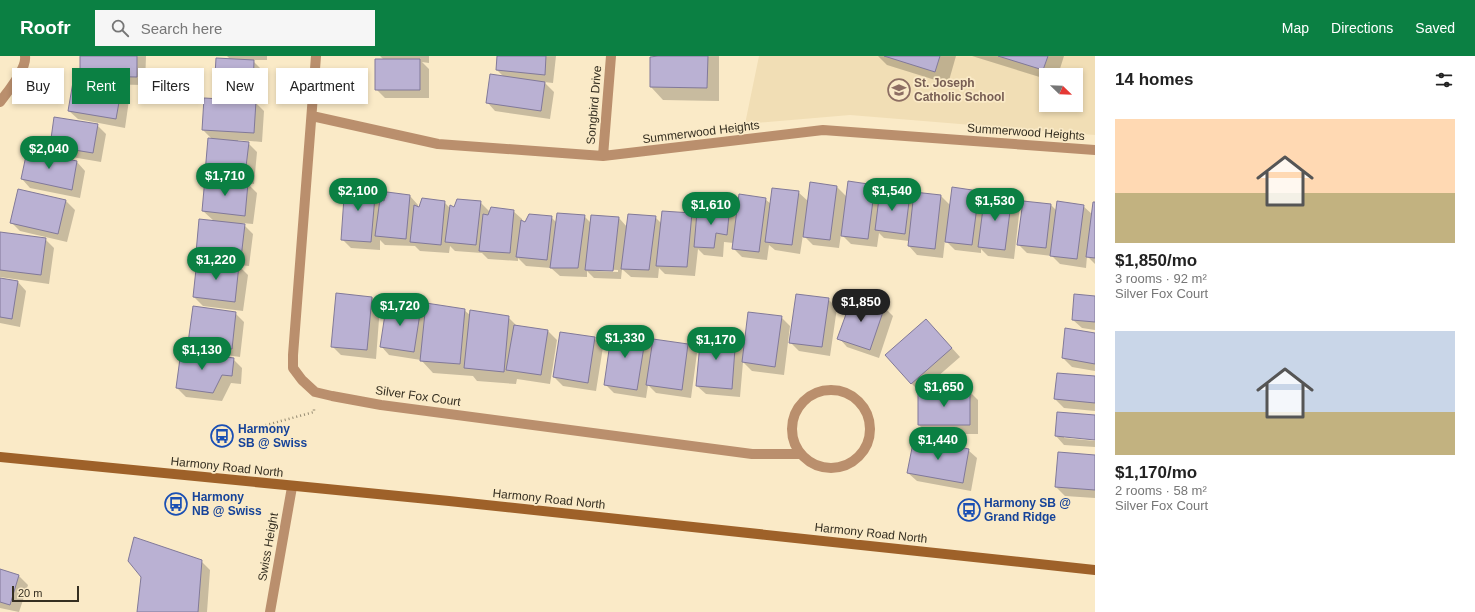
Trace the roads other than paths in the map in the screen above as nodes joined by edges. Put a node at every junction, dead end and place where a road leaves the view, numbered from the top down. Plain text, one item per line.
1 (25, 56) edge
2 (316, 56) edge
3 (611, 56) edge
4 (0, 102) edge
5 (312, 116) junction
6 (1095, 150) edge
7 (603, 156) junction
8 (800, 454) junction
9 (0, 457) edge
10 (292, 486) junction
11 (1095, 570) edge
12 (270, 612) edge

1 - 4 street
2 - 5 street
3 - 7 street, Songbird Drive
5 - 7 street, Summerwood Heights
5 - 8 street, Silver Fox Court
6 - 7 street, Summerwood Heights
8 - 8 street
9 - 10 main road, Harmony Road North
10 - 11 main road, Harmony Road North
10 - 12 street, Swiss Height

